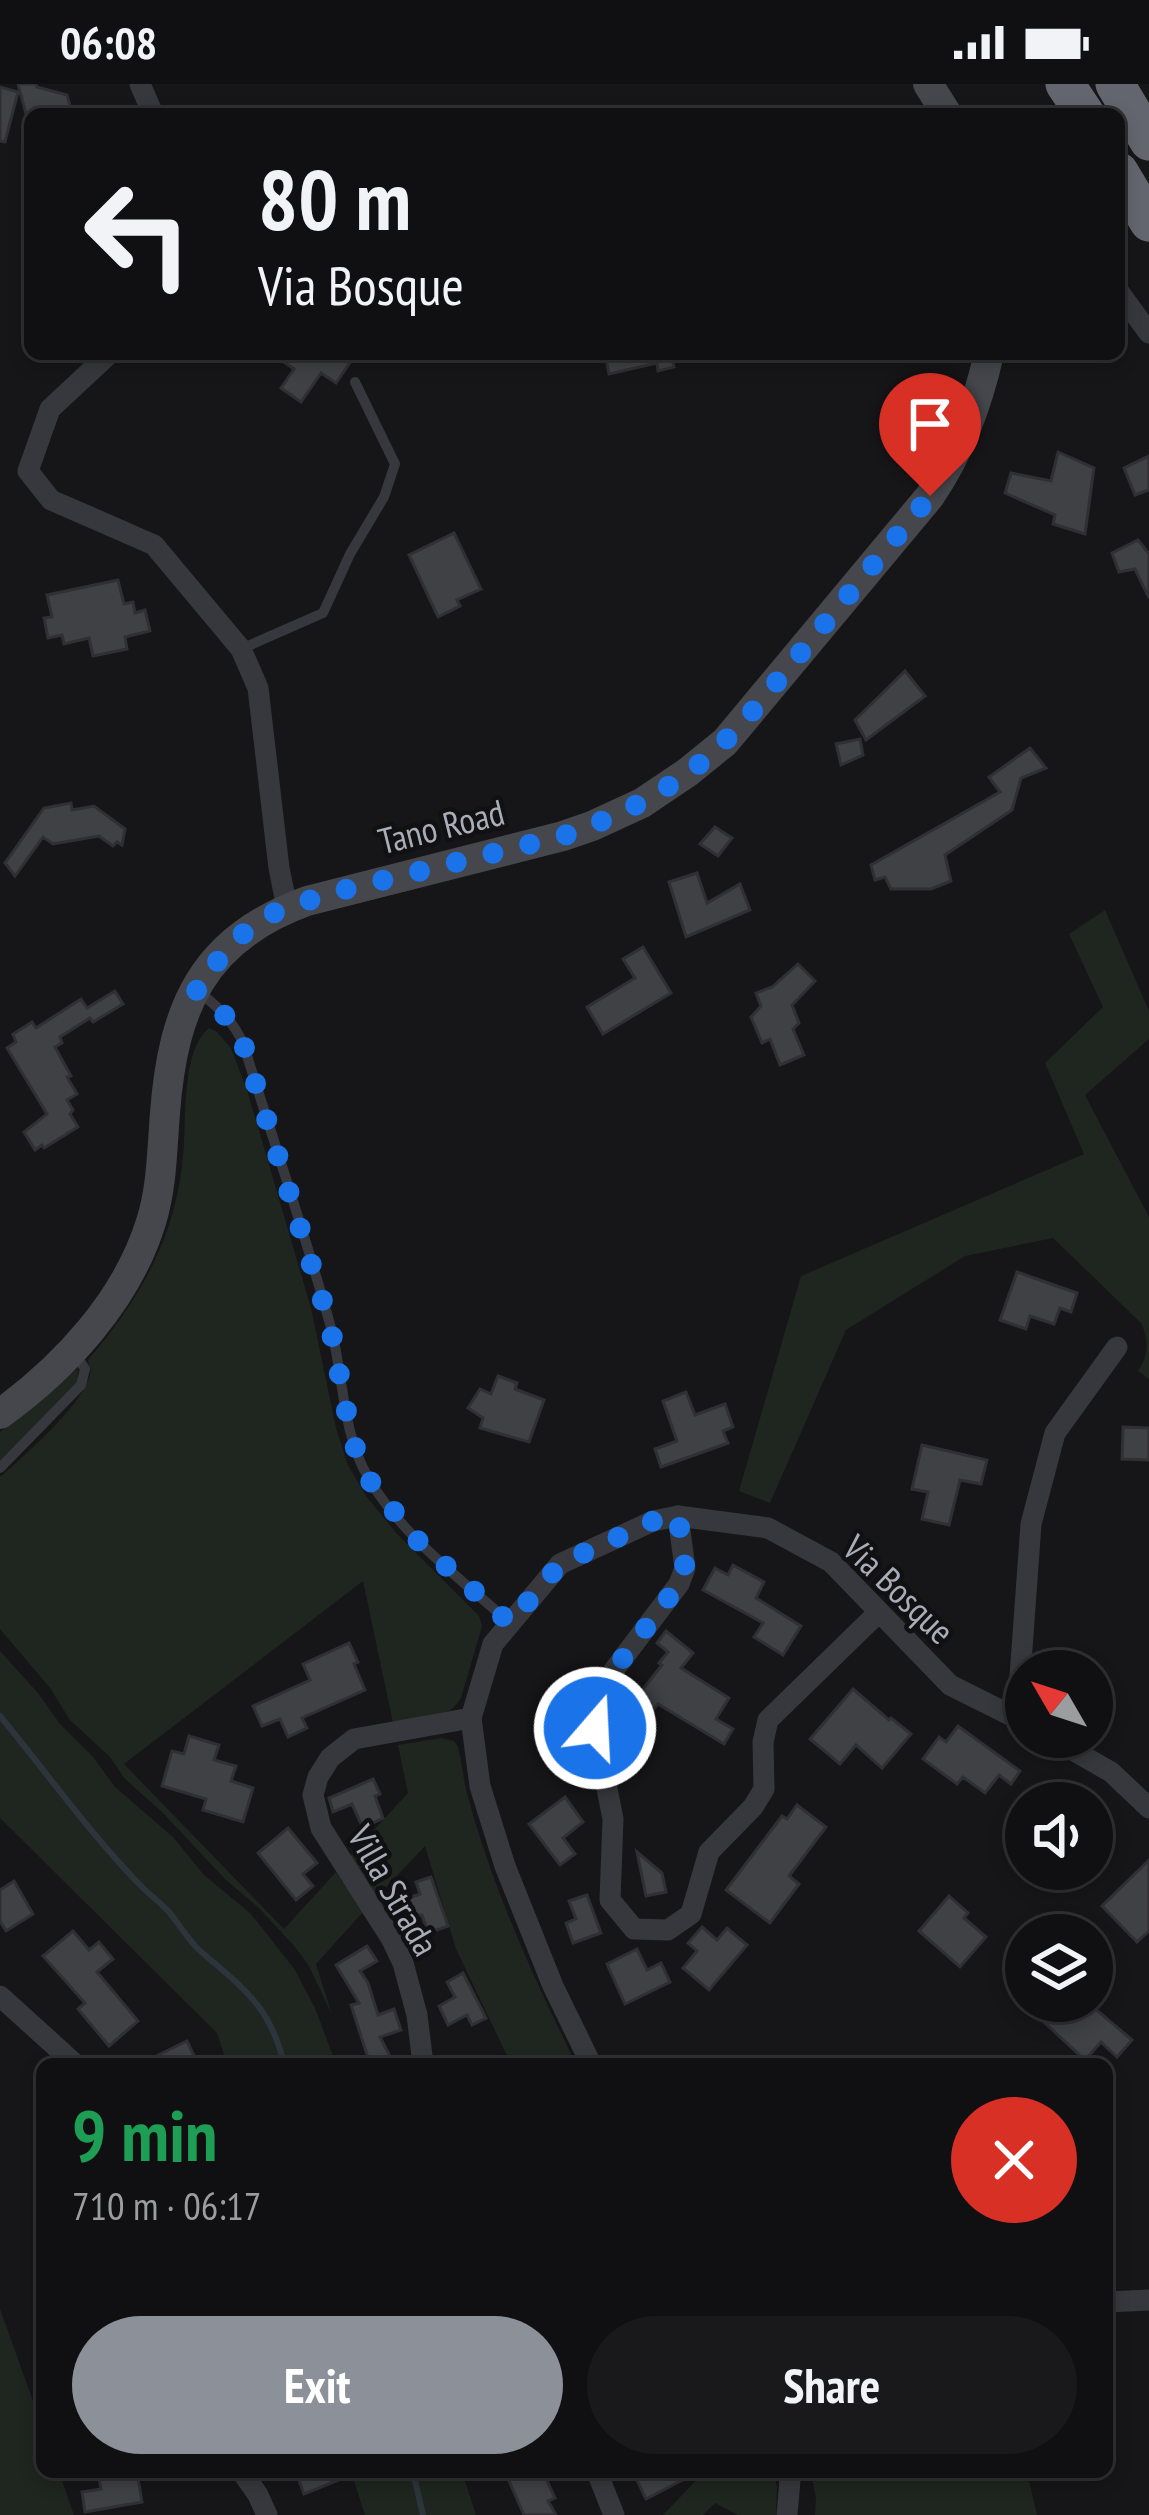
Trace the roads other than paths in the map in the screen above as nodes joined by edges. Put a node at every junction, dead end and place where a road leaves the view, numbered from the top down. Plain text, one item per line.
1 (1114, 84) edge
2 (1149, 141) edge
3 (1125, 182) edge
4 (1149, 222) edge
5 (1125, 300) edge
6 (1149, 334) edge
7 (103, 360) edge
8 (987, 360) edge
9 (355, 382) dead end
10 (241, 649) junction
11 (287, 908) junction
12 (195, 989) junction
13 (1117, 1347) dead end
14 (73, 1350) junction
15 (0, 1414) edge
16 (0, 1468) edge
17 (678, 1516) junction
18 (878, 1613) junction
19 (510, 1623) junction
20 (1025, 1650) edge
21 (1005, 1712) edge
22 (471, 1718) junction
23 (1087, 1758) edge
24 (1149, 1808) edge
25 (0, 1996) edge
26 (68, 2058) edge
27 (423, 2058) edge
28 (588, 2058) edge
29 (1149, 2300) edge
30 (1113, 2302) edge
31 (246, 2478) edge
32 (599, 2478) edge
33 (789, 2478) edge
34 (267, 2515) edge
35 (614, 2515) edge
36 (787, 2515) edge

1 - 2 highway
3 - 4 highway
5 - 6 street
7 - 10 street
8 - 11 street, Tano Road
9 - 10 lane
10 - 11 street
11 - 12 street, Tano Road
12 - 14 street, Tano Road
12 - 19 lane
13 - 20 street
14 - 15 street, Tano Road
14 - 16 lane
17 - 18 street, Via Bosque
17 - 18 street
17 - 19 street, Via Bosque
18 - 21 street, Via Bosque
19 - 22 street, Via Bosque
22 - 27 street, Villa Strada
22 - 28 street, Via Bosque
23 - 24 street
25 - 26 street
29 - 30 street
31 - 34 street
32 - 35 street
33 - 36 street

